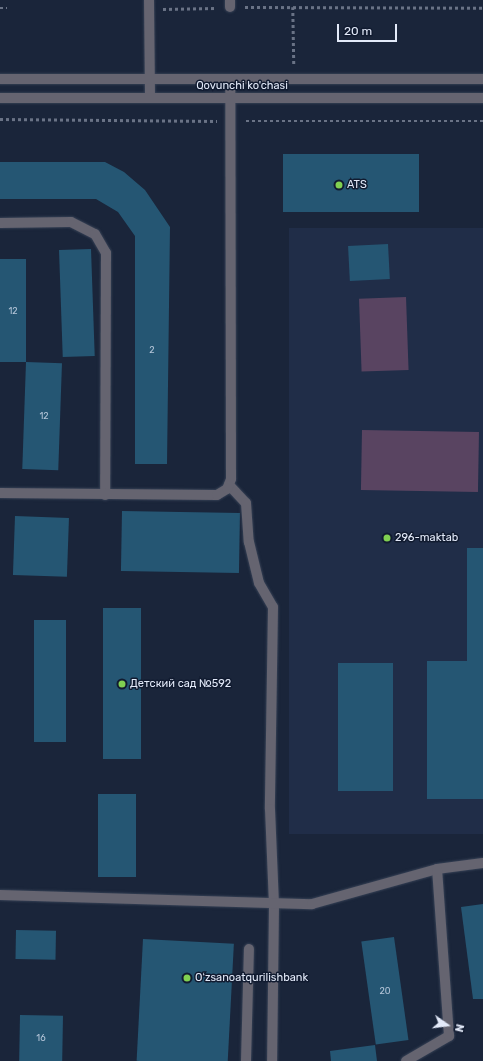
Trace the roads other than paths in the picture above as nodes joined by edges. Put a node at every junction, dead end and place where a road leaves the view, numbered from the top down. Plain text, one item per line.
1 (149, 4) edge
2 (0, 78) edge
3 (230, 78) junction
4 (150, 79) junction
5 (483, 79) edge
6 (0, 98) edge
7 (150, 98) junction
8 (230, 98) junction
9 (483, 98) edge
10 (0, 223) edge
11 (230, 484) junction
12 (0, 493) edge
13 (105, 495) junction
14 (483, 863) edge
15 (437, 869) junction
16 (0, 895) edge
17 (274, 905) junction
18 (249, 949) dead end
19 (246, 1061) edge
20 (272, 1061) edge
21 (406, 1061) edge

1 - 4 street
2 - 4 street, Qovunchi ko'chasi
3 - 4 street, Qovunchi ko'chasi
3 - 5 street, Qovunchi ko'chasi
3 - 8 street
4 - 7 street
6 - 7 street, Qovunchi ko'chasi
7 - 8 street, Qovunchi ko'chasi
8 - 9 street, Qovunchi ko'chasi
8 - 11 street
10 - 13 street
11 - 13 street
11 - 17 street
12 - 13 street
14 - 15 street
15 - 17 street
15 - 21 street
16 - 17 street
17 - 20 street
18 - 19 street

